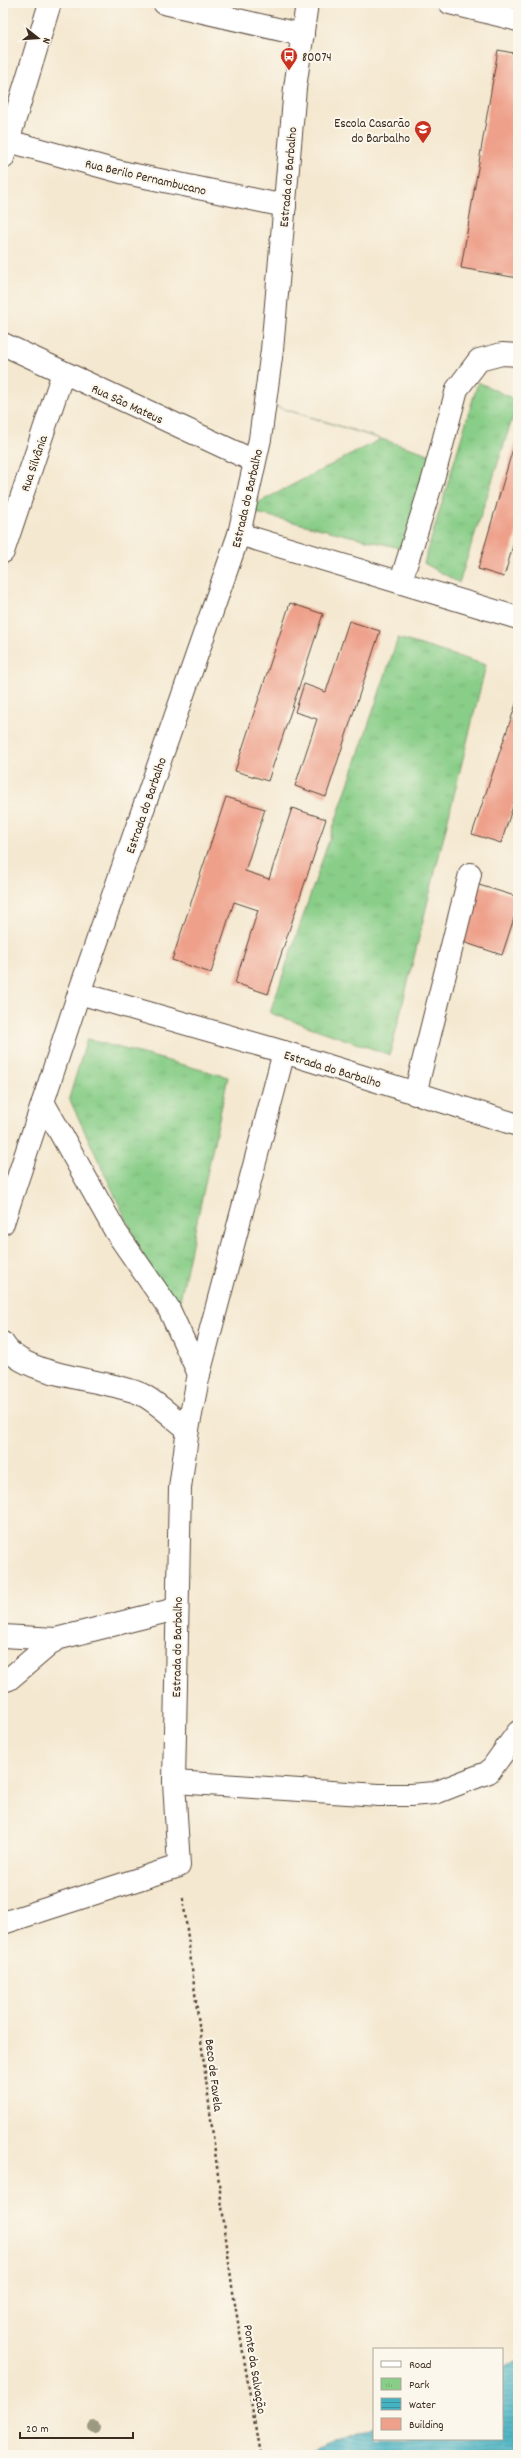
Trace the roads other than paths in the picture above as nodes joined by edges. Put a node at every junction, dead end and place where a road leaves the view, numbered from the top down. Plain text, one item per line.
1 (50, 3) edge
2 (164, 3) edge
3 (307, 3) edge
4 (450, 3) edge
5 (518, 20) edge
6 (303, 35) junction
7 (7, 134) edge
8 (285, 206) junction
9 (3, 344) edge
10 (518, 355) edge
11 (64, 373) junction
12 (254, 461) junction
13 (239, 534) junction
14 (3, 552) edge
15 (401, 581) junction
16 (518, 618) edge
17 (470, 874) dead end
18 (79, 993) junction
19 (284, 1052) junction
20 (415, 1094) junction
21 (43, 1102) junction
22 (518, 1125) edge
23 (3, 1222) edge
24 (3, 1343) edge
25 (199, 1374) junction
26 (188, 1429) junction
27 (176, 1609) junction
28 (3, 1636) edge
29 (56, 1639) junction
30 (3, 1681) edge
31 (518, 1732) edge
32 (174, 1782) junction
33 (3, 1923) edge

1 - 7 street
2 - 6 street
3 - 6 street, Estrada do Barbalho
4 - 5 street
6 - 8 street, Estrada do Barbalho
7 - 8 street, Rua Berilo Pernambucano
8 - 12 street, Estrada do Barbalho
9 - 11 street, Rua São Mateus
10 - 15 street
11 - 12 street, Rua São Mateus
11 - 14 street, Rua Silvânia
12 - 13 street, Estrada do Barbalho
13 - 15 street
13 - 18 street, Estrada do Barbalho
15 - 16 street
17 - 20 street
18 - 19 street, Estrada do Barbalho
18 - 21 street, Estrada do Barbalho
19 - 20 street, Estrada do Barbalho
19 - 25 street, Estrada do Barbalho
20 - 22 street, Estrada do Barbalho
21 - 23 street, Estrada do Barbalho
21 - 25 street
24 - 26 street
25 - 26 street, Estrada do Barbalho
26 - 27 street, Estrada do Barbalho
27 - 29 street
27 - 32 street, Estrada do Barbalho
28 - 29 street
29 - 30 street
31 - 32 street
32 - 33 street, Estrada do Barbalho

